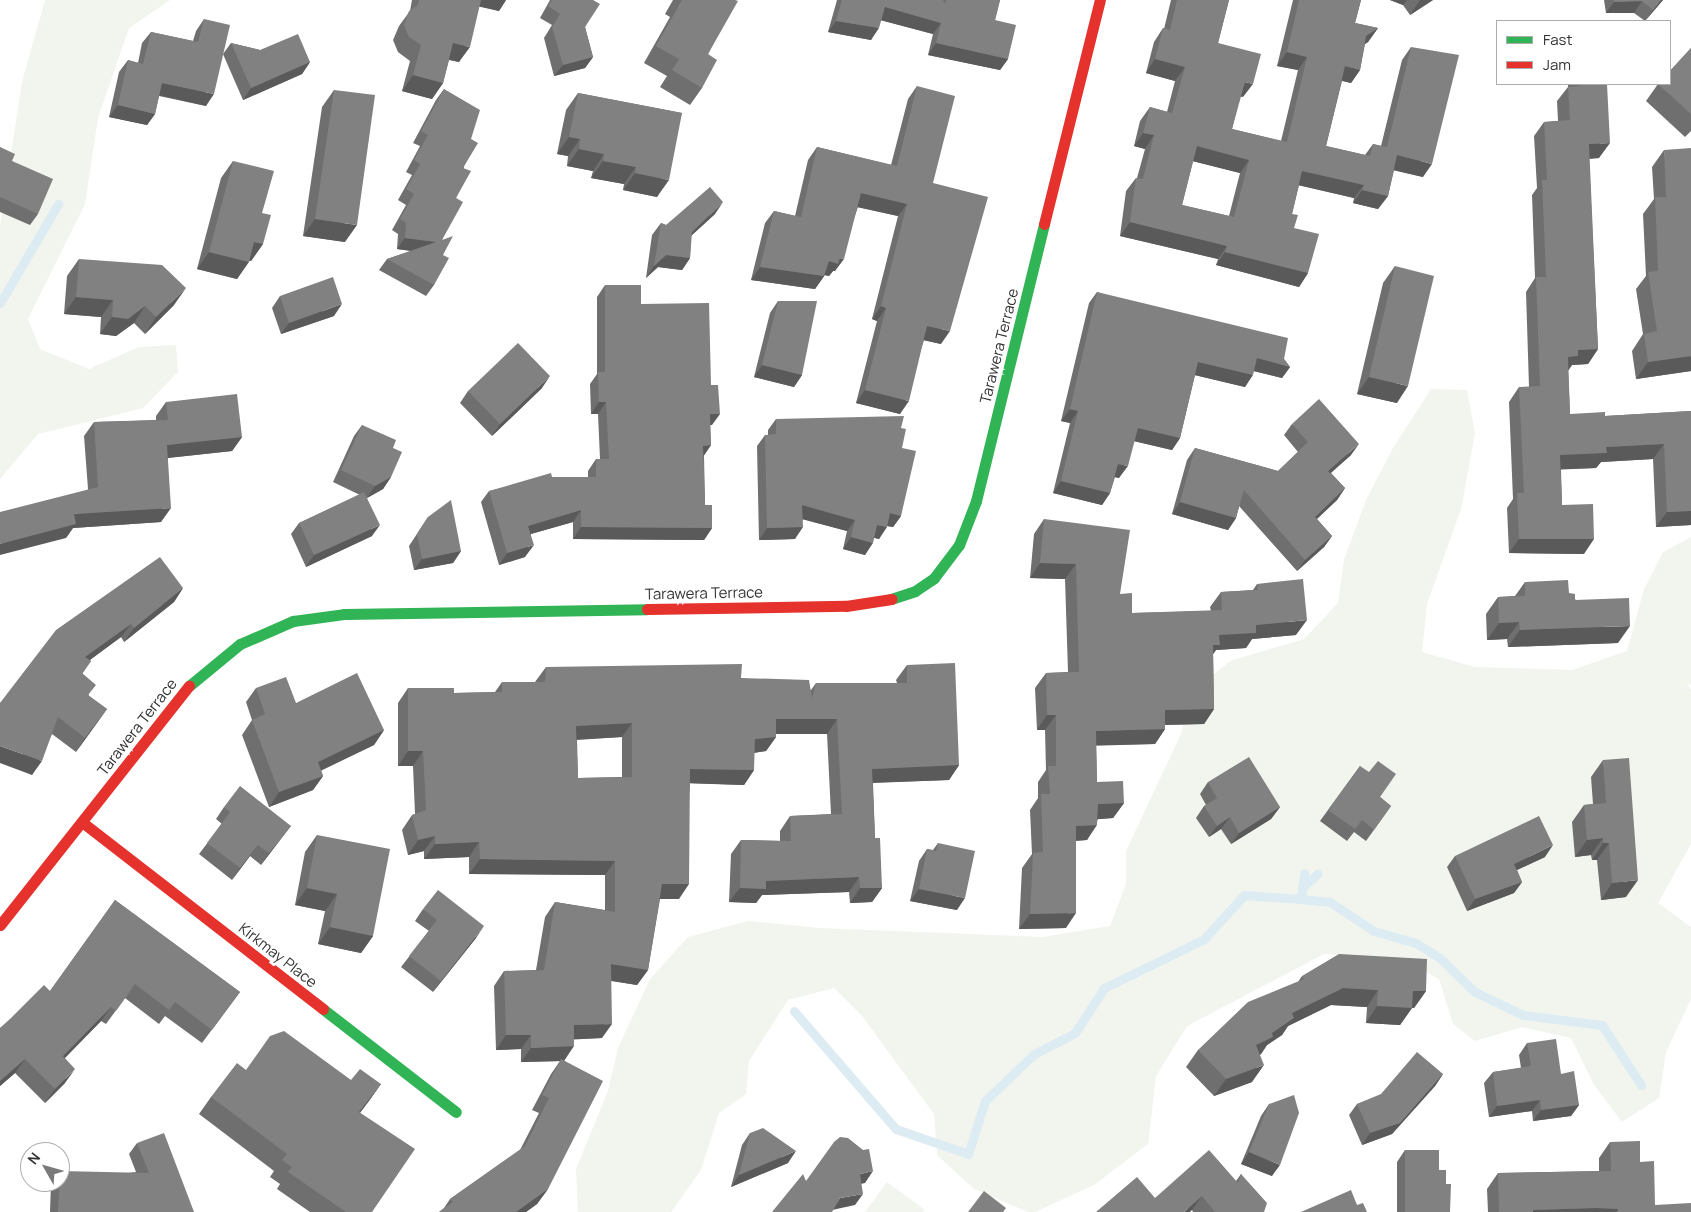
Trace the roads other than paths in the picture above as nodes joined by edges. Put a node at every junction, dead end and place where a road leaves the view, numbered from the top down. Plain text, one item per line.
1 (1100, 0) edge
2 (82, 822) junction
3 (0, 925) edge
4 (456, 1112) dead end

1 - 2 street, Tarawera Terrace
2 - 3 street, Tarawera Terrace
2 - 4 street, Kirkmay Place

